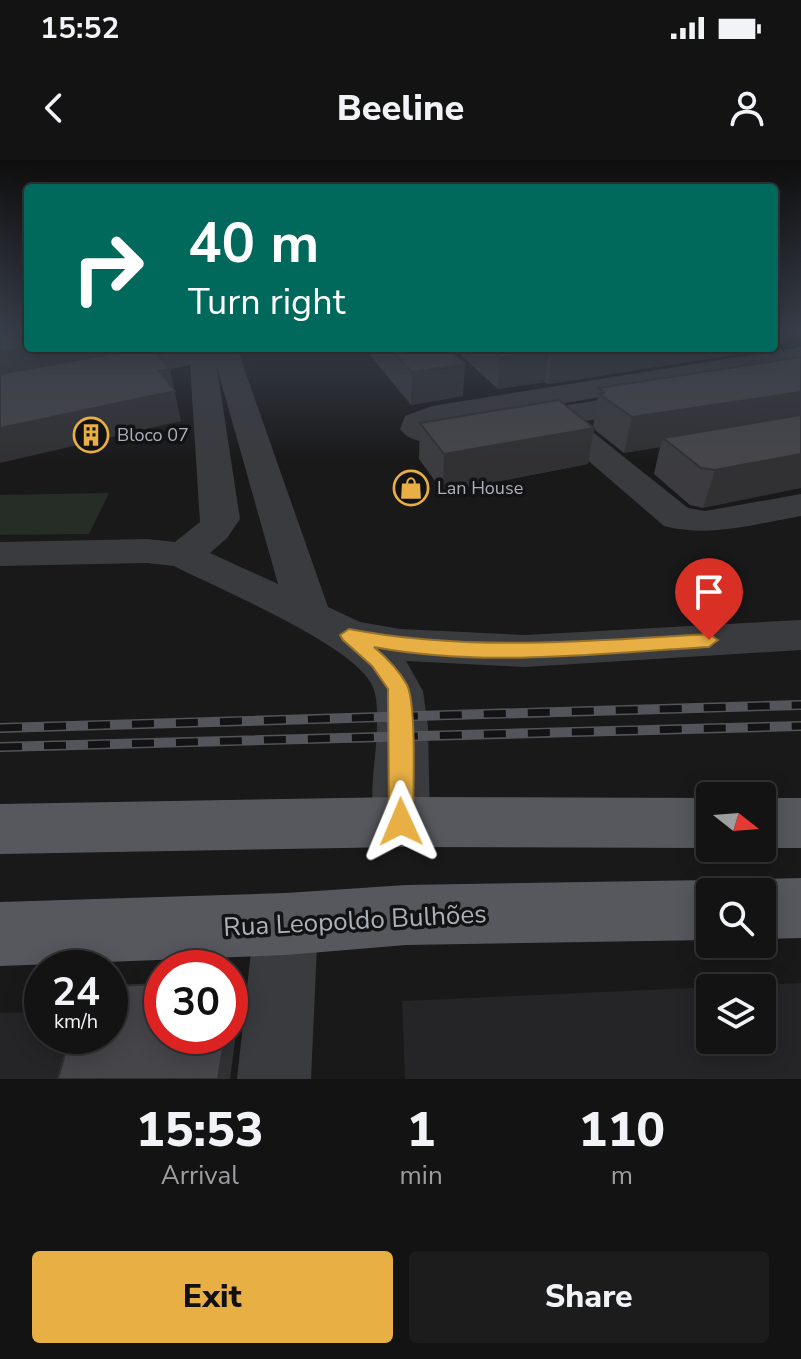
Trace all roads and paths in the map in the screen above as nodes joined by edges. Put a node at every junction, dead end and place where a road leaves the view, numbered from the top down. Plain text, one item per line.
1 (91, 375) edge
2 (211, 375) edge
3 (220, 375) edge
4 (643, 375) edge
5 (801, 377) edge
6 (0, 394) edge
7 (555, 417) junction
8 (660, 460) dead end
9 (613, 468) junction
10 (801, 505) edge
11 (0, 554) edge
12 (183, 555) junction
13 (330, 627) junction
14 (801, 635) edge
15 (401, 822) junction
16 (696, 823) edge
17 (776, 823) edge
18 (801, 823) edge
19 (0, 829) edge
20 (801, 908) edge
21 (776, 909) edge
22 (696, 910) edge
23 (286, 924) junction
24 (0, 934) edge
25 (274, 1079) edge

1 - 6 street
2 - 12 street
3 - 13 street
4 - 7 street
5 - 7 street
7 - 9 street
8 - 9 street
9 - 10 street
11 - 12 street
12 - 13 street
13 - 14 street
13 - 15 street
15 - 16 main road
15 - 19 main road
17 - 18 main road
20 - 21 main road
22 - 23 main road, Rua Leopoldo Bulhões
23 - 24 main road, Rua Leopoldo Bulhões
23 - 25 street

